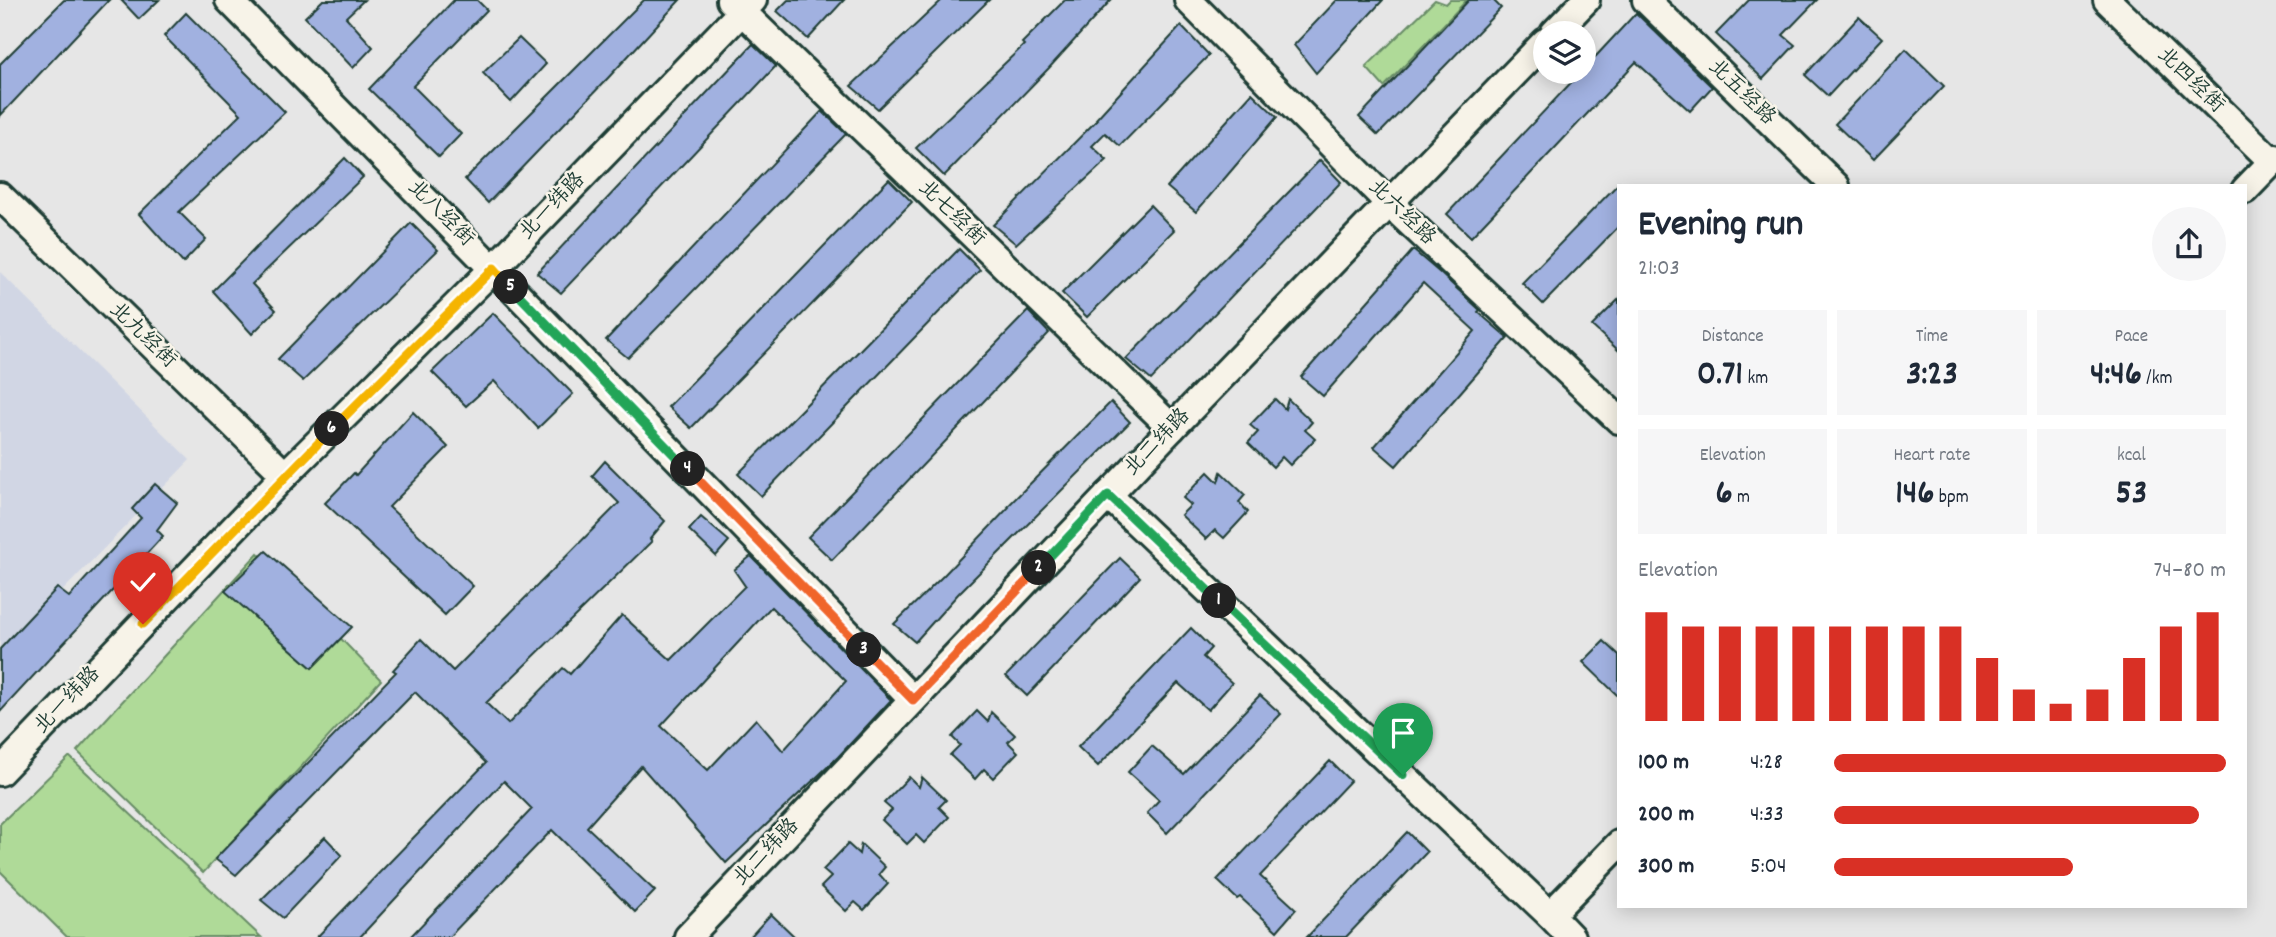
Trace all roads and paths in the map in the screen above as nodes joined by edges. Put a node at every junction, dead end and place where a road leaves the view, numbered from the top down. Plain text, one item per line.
1 (229, 0) edge
2 (1188, 0) edge
3 (1586, 0) edge
4 (1646, 0) edge
5 (2107, 0) edge
6 (741, 4) edge
7 (1566, 21) edge
8 (1533, 55) edge
9 (2274, 160) edge
10 (1834, 184) edge
11 (2247, 188) edge
12 (0, 195) edge
13 (1390, 204) junction
14 (494, 268) junction
15 (1617, 418) edge
16 (1172, 428) junction
17 (285, 475) junction
18 (1108, 495) junction
19 (913, 700) junction
20 (0, 772) edge
21 (1617, 846) edge
22 (1550, 915) junction
23 (688, 937) edge
24 (1571, 937) edge

1 - 14 street, 北八经街
2 - 13 street, 北六经路
3 - 7 street
4 - 10 street, 北五经路
5 - 9 street, 北四经街
6 - 14 street, 北一纬路
6 - 16 street, 北七经街
8 - 13 street, 北二纬路
9 - 11 street
12 - 17 street, 北九经街
13 - 15 street, 北六经路
13 - 16 street, 北二纬路
14 - 17 street, 北一纬路
14 - 19 street, 北八经街
16 - 18 street, 北二纬路
17 - 20 street, 北一纬路
18 - 19 street, 北二纬路
18 - 22 street
19 - 23 street, 北二纬路
21 - 22 street
22 - 24 street

